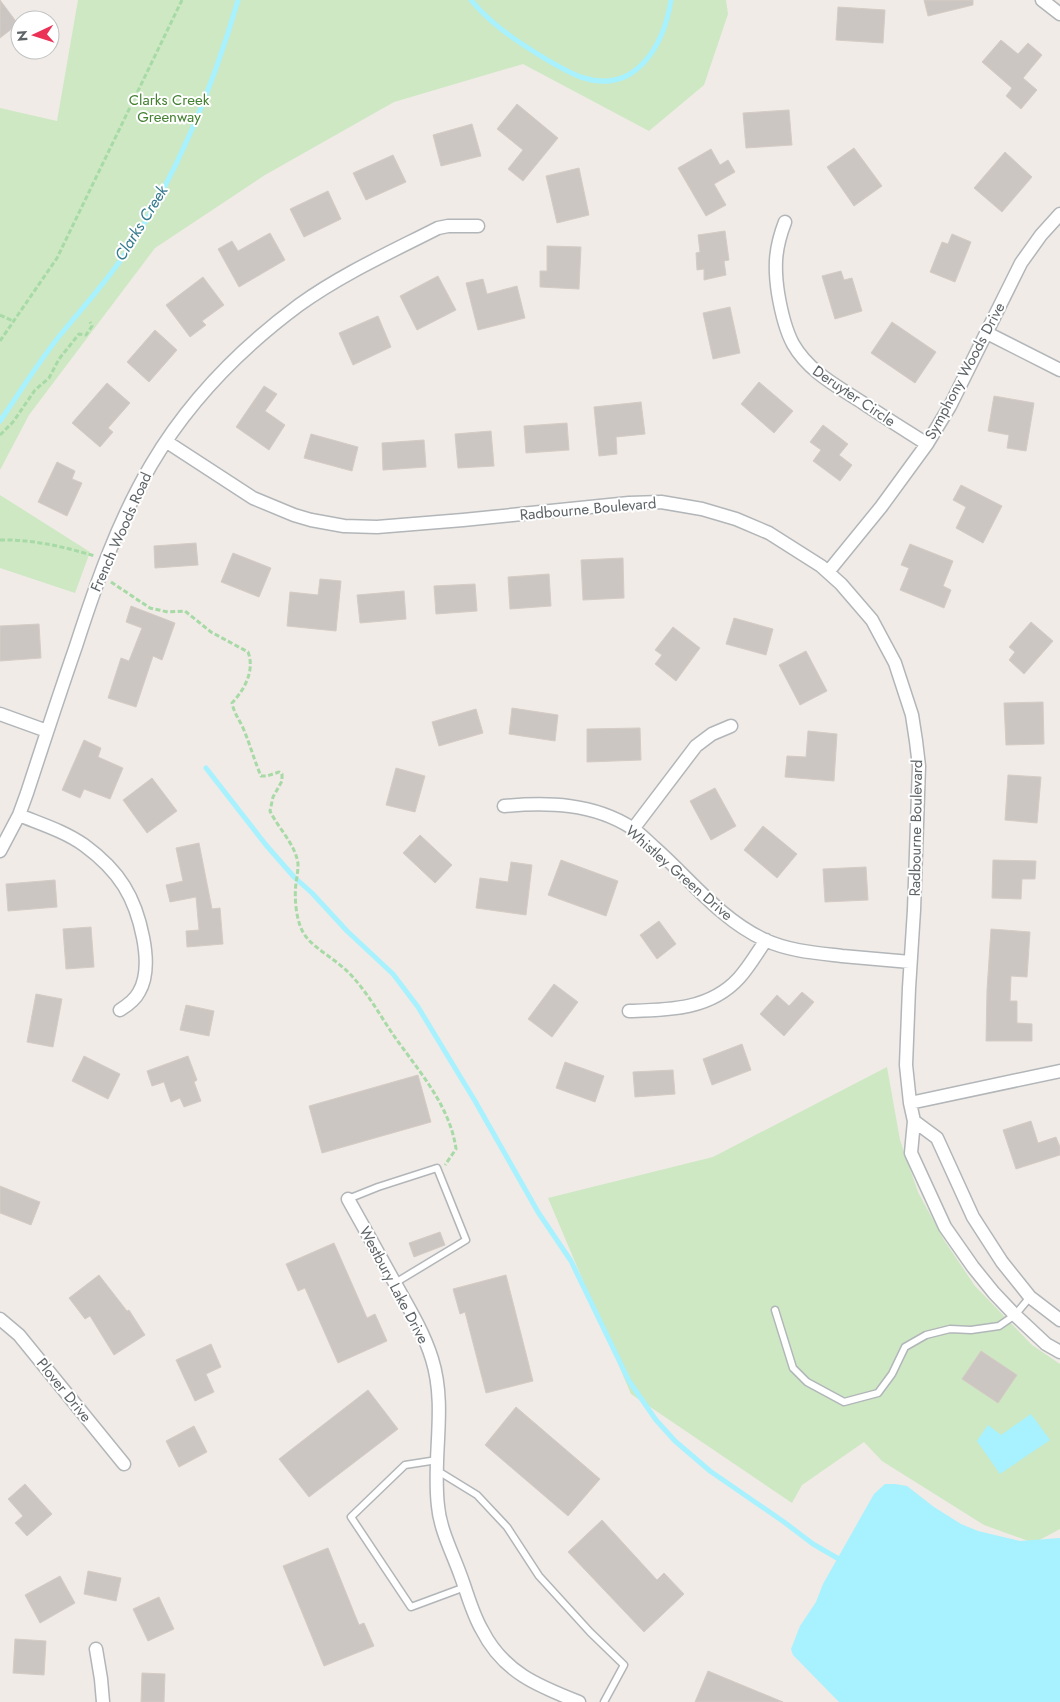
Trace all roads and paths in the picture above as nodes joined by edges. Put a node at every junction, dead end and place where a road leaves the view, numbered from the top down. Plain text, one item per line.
1 (182, 0) edge
2 (1042, 0) edge
3 (1060, 14) edge
4 (1060, 214) edge
5 (785, 222) dead end
6 (478, 226) dead end
7 (0, 315) edge
8 (13, 322) junction
9 (90, 322) dead end
10 (987, 333) junction
11 (0, 341) edge
12 (1060, 370) edge
13 (0, 435) edge
14 (166, 442) junction
15 (927, 444) junction
16 (0, 540) edge
17 (106, 559) junction
18 (828, 572) junction
19 (0, 714) edge
20 (731, 726) dead end
21 (47, 731) junction
22 (504, 806) dead end
23 (18, 815) junction
24 (633, 828) junction
25 (0, 851) edge
26 (766, 940) junction
27 (910, 962) junction
28 (120, 1010) dead end
29 (628, 1011) dead end
30 (1060, 1071) edge
31 (910, 1103) junction
32 (914, 1121) junction
33 (439, 1173) junction
34 (348, 1199) joint
35 (395, 1283) junction
36 (1030, 1298) junction
37 (775, 1310) dead end
38 (1015, 1315) junction
39 (0, 1319) edge
40 (1060, 1320) edge
41 (1060, 1352) edge
42 (124, 1464) dead end
43 (437, 1466) junction
44 (465, 1587) junction
45 (96, 1649) dead end
46 (103, 1702) edge
47 (579, 1702) edge
48 (604, 1702) edge

1 - 8 path
2 - 3 street
4 - 10 street, Symphony Woods Drive
5 - 15 street, Deruyter Circle
6 - 14 street, French Woods Road
7 - 8 path
8 - 11 path
9 - 13 path
10 - 12 street
10 - 15 street, Symphony Woods Drive
14 - 17 street, French Woods Road
14 - 18 street, Radbourne Boulevard
15 - 18 street, Symphony Woods Drive
16 - 17 path
17 - 21 street, French Woods Road
17 - 33 path
18 - 27 street, Radbourne Boulevard
19 - 21 street
20 - 24 street
21 - 23 street, French Woods Road
22 - 24 street, Whistley Green Drive
23 - 25 street, French Woods Road
23 - 28 street
24 - 26 street, Whistley Green Drive
26 - 27 street, Whistley Green Drive
26 - 29 street
27 - 31 street, Radbourne Boulevard
30 - 31 street
31 - 32 street, Radbourne Boulevard
32 - 36 street
32 - 38 street, Radbourne Boulevard
33 - 34 lane
33 - 35 lane
34 - 35 street, Westbury Lake Drive
35 - 43 street, Westbury Lake Drive
36 - 38 lane
36 - 40 street
37 - 38 lane
38 - 41 street, Radbourne Boulevard
39 - 42 street, Plover Drive
43 - 44 street, Westbury Lake Drive
43 - 44 lane
43 - 48 lane
44 - 47 street, Westbury Lake Drive
45 - 46 street

